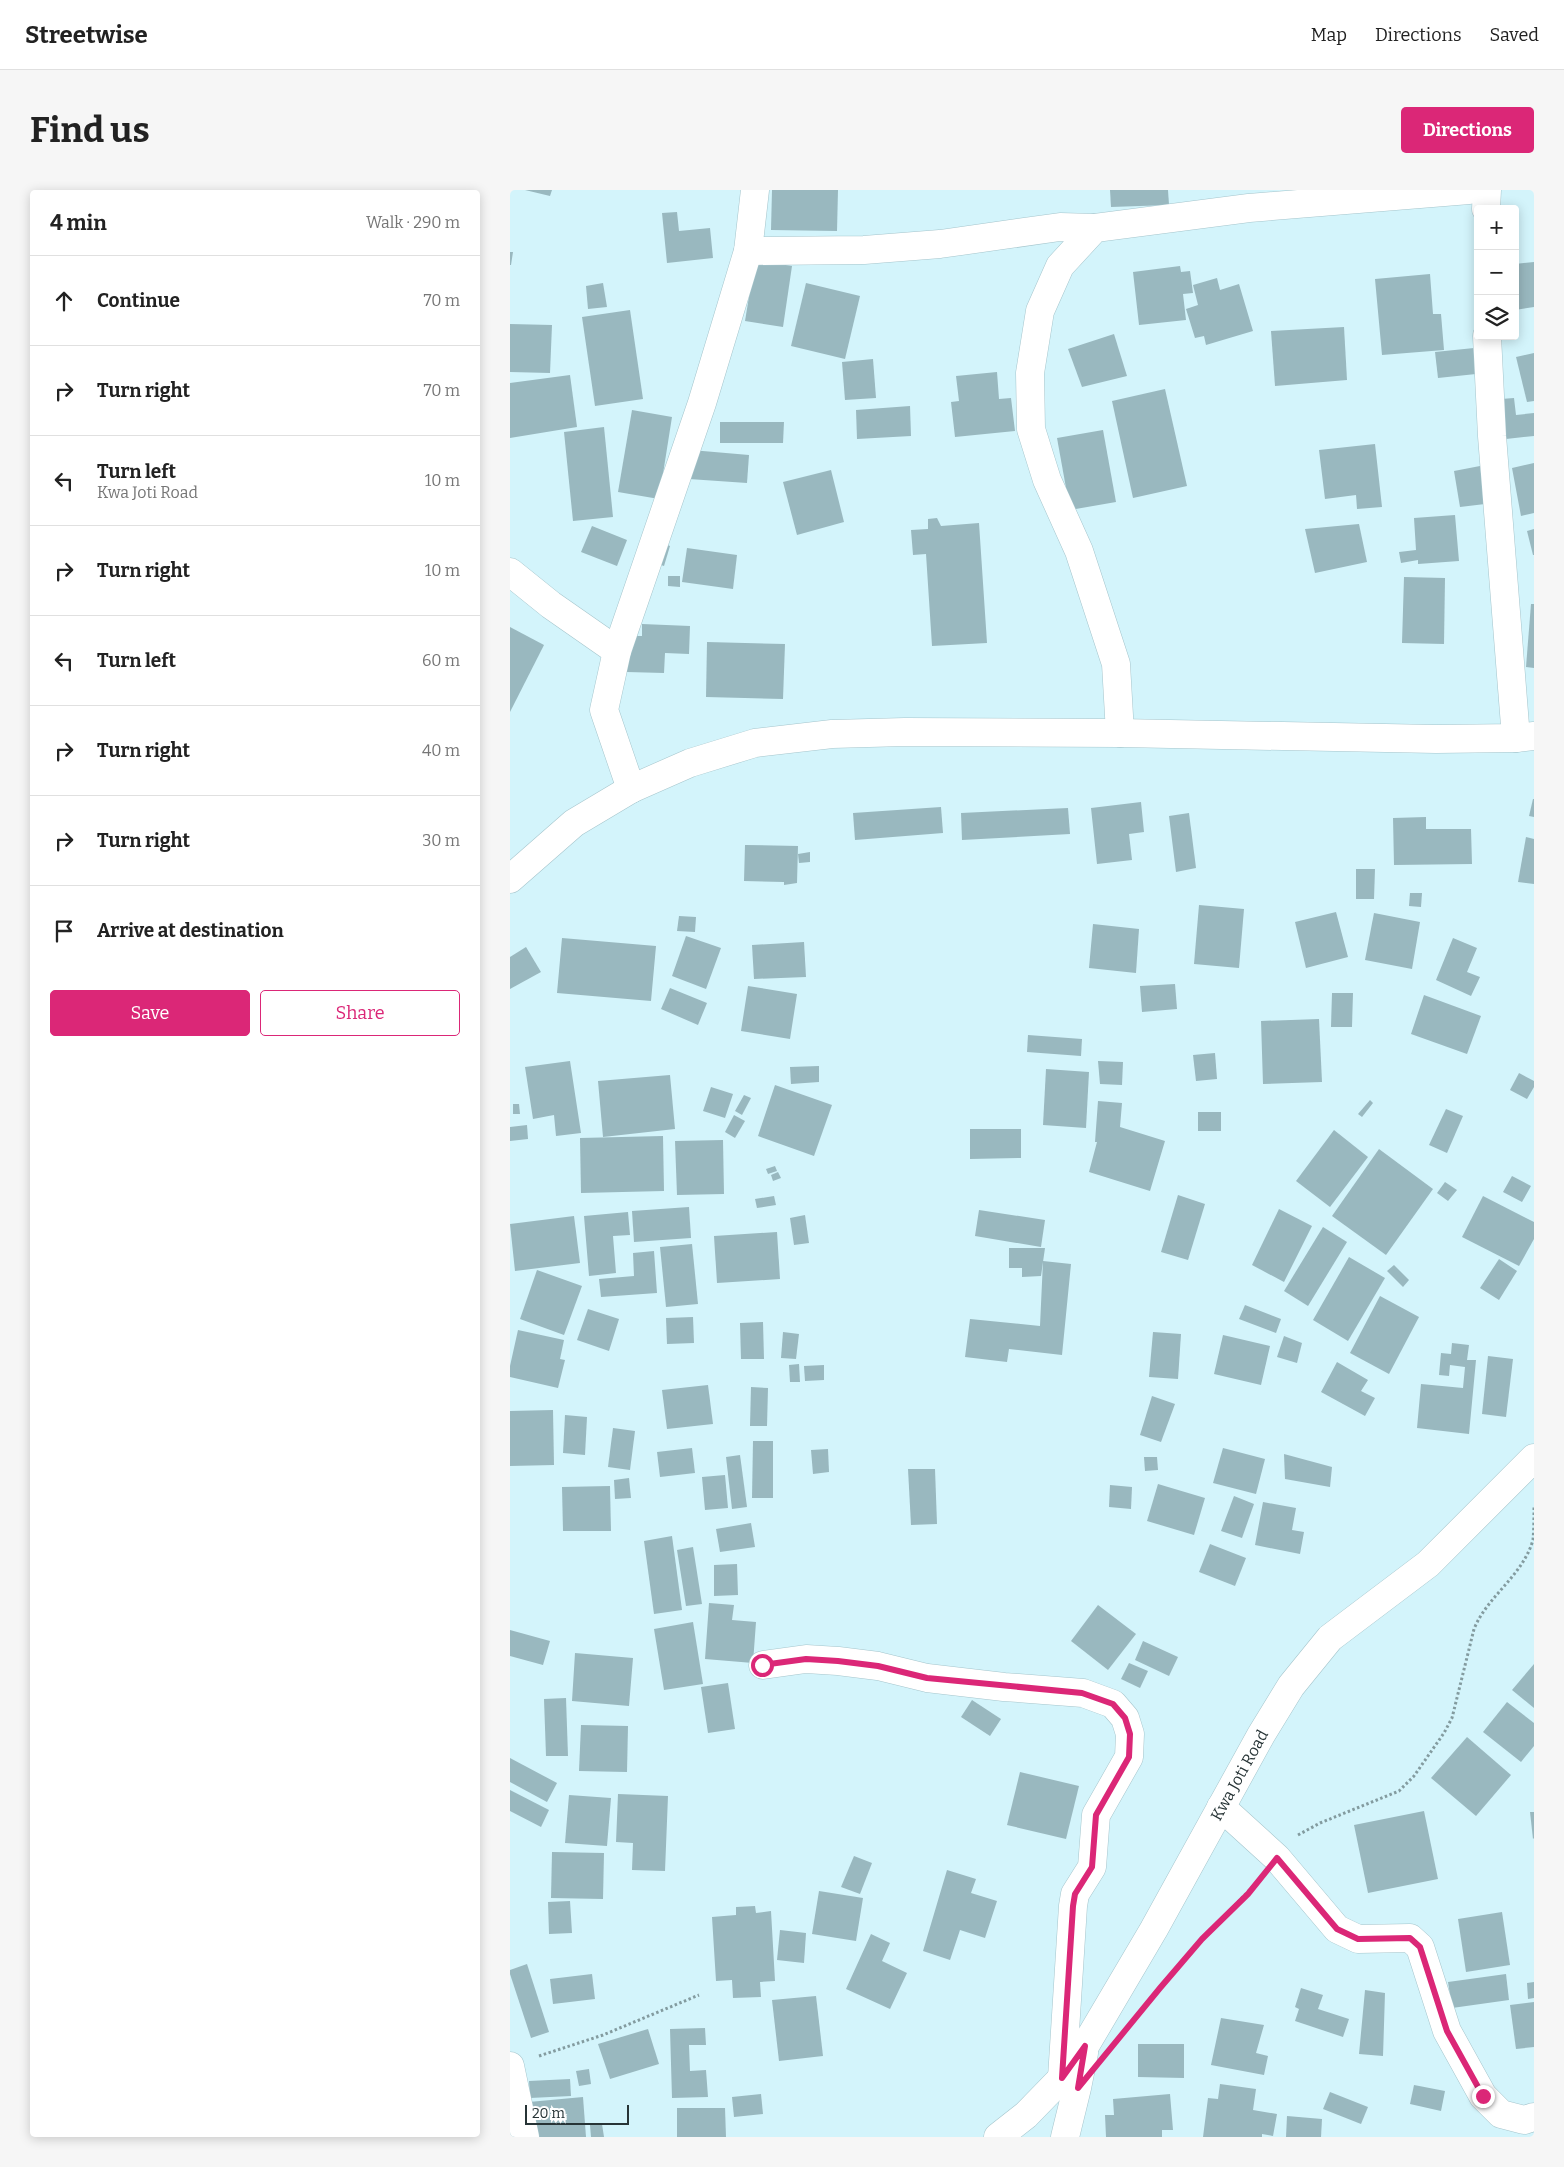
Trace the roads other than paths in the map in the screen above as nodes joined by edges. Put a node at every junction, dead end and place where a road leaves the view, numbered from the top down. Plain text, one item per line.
1 (756, 190) edge
2 (1469, 190) edge
3 (1487, 190) edge
4 (1486, 205) edge
5 (1095, 228) junction
6 (748, 252) junction
7 (1486, 340) edge
8 (510, 572) edge
9 (617, 651) junction
10 (1120, 733) junction
11 (1525, 737) edge
12 (631, 789) junction
13 (510, 879) edge
14 (1534, 1459) edge
15 (762, 1665) dead end
16 (1221, 1807) junction
17 (1085, 2046) junction
18 (510, 2066) edge
19 (1062, 2078) junction
20 (1534, 2117) edge
21 (525, 2137) edge
22 (998, 2137) edge
23 (1065, 2137) edge

1 - 6 street
2 - 5 street
3 - 4 street
5 - 6 street
5 - 10 street
6 - 9 street
7 - 11 street
8 - 9 street
9 - 12 street
10 - 11 street
10 - 12 street
12 - 13 street
14 - 16 street, Kwa Joti Road
15 - 19 street
16 - 17 street, Kwa Joti Road
16 - 20 street
17 - 19 street, Kwa Joti Road
17 - 23 street
18 - 21 street
19 - 22 street, Kwa Joti Road

